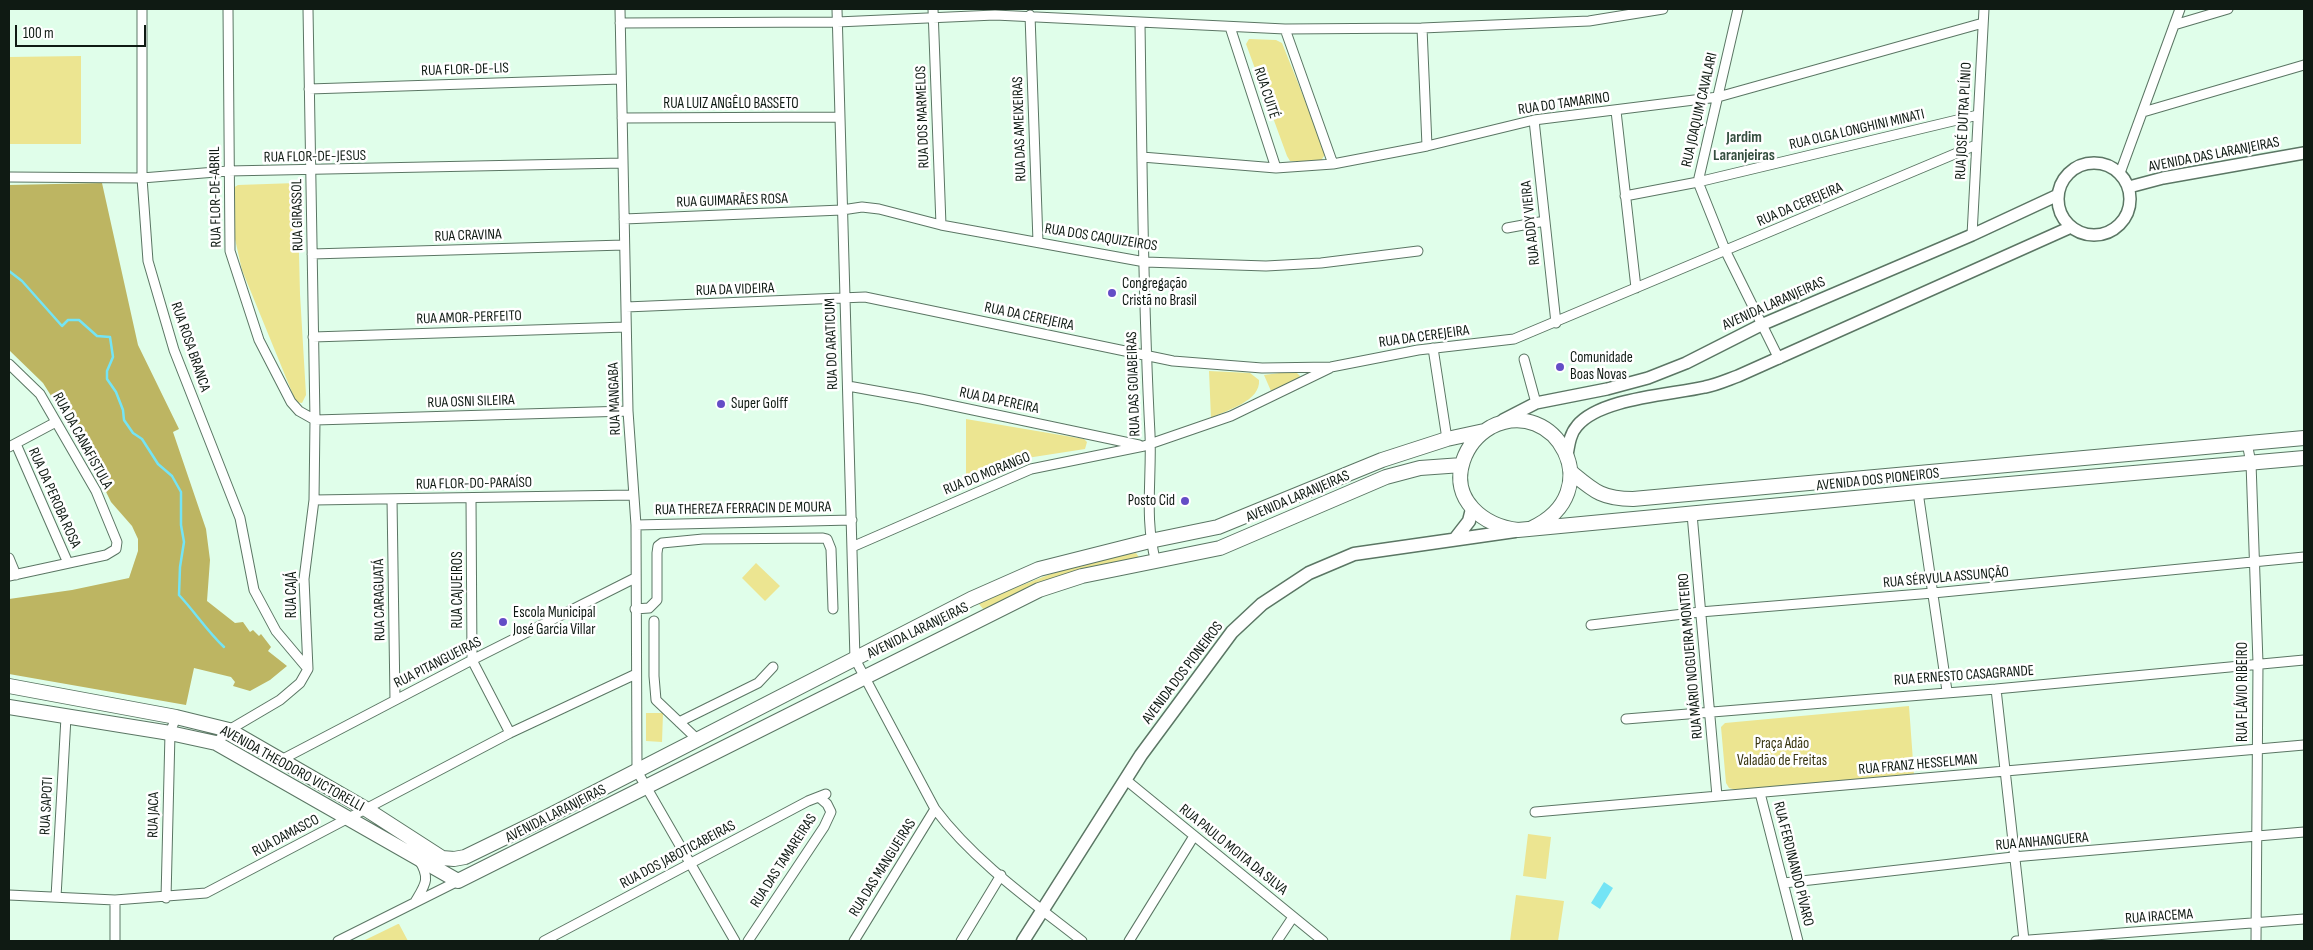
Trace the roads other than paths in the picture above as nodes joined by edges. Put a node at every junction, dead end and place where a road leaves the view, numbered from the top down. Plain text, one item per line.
1 (142, 9) edge
2 (228, 9) edge
3 (308, 9) edge
4 (620, 9) edge
5 (837, 9) edge
6 (1663, 9) edge
7 (1738, 9) edge
8 (1984, 9) edge
9 (2180, 9) edge
10 (2228, 9) edge
11 (933, 12) edge
12 (1030, 15) junction
13 (837, 22) junction
14 (620, 23) junction
15 (1140, 24) junction
16 (1983, 24) junction
17 (2174, 25) junction
18 (1230, 27) junction
19 (1422, 28) junction
20 (1284, 29) junction
21 (2304, 65) edge
22 (621, 79) junction
23 (310, 89) junction
24 (1718, 97) junction
25 (1616, 111) junction
26 (2143, 112) junction
27 (1978, 115) junction
28 (840, 117) junction
29 (622, 118) junction
30 (1534, 120) junction
31 (1976, 145) junction
32 (1427, 146) junction
33 (2304, 153) edge
34 (1142, 157) junction
35 (622, 163) junction
36 (1333, 164) junction
37 (1276, 168) junction
38 (228, 171) junction
39 (311, 171) junction
40 (2120, 172) junction
41 (9, 177) edge
42 (142, 178) junction
43 (1698, 182) junction
44 (2129, 187) junction
45 (2058, 195) junction
46 (1625, 196) junction
47 (842, 210) junction
48 (624, 219) junction
49 (1545, 221) junction
50 (941, 225) junction
51 (2071, 227) junction
52 (1507, 228) dead end
53 (1972, 235) junction
54 (1038, 242) junction
55 (624, 246) junction
56 (1418, 251) dead end
57 (1726, 252) junction
58 (312, 254) junction
59 (1145, 262) junction
60 (1636, 288) junction
61 (844, 300) junction
62 (626, 307) junction
63 (1556, 323) junction
64 (1761, 325) junction
65 (626, 327) junction
66 (313, 337) junction
67 (1433, 348) junction
68 (1146, 356) junction
69 (1524, 359) dead end
70 (1779, 359) junction
71 (9, 364) edge
72 (1331, 367) junction
73 (848, 386) junction
74 (1536, 403) junction
75 (628, 411) junction
76 (315, 420) junction
77 (56, 422) junction
78 (1498, 424) junction
79 (1484, 431) junction
80 (2304, 438) edge
81 (1447, 439) junction
82 (2247, 442) junction
83 (12, 445) edge
84 (1147, 445) junction
85 (1567, 455) junction
86 (2304, 458) edge
87 (2251, 463) junction
88 (1462, 465) junction
89 (1571, 472) junction
90 (1918, 492) junction
91 (633, 495) junction
92 (471, 498) junction
93 (392, 499) junction
94 (314, 500) junction
95 (1472, 508) junction
96 (1692, 514) junction
97 (852, 520) junction
98 (636, 525) junction
99 (1532, 528) junction
100 (1518, 530) junction
101 (1455, 539) junction
102 (1150, 541) junction
103 (852, 547) junction
104 (2304, 557) edge
105 (9, 558) edge
106 (2253, 560) junction
107 (1156, 562) junction
108 (68, 563) junction
109 (12, 575) edge
110 (635, 578) junction
111 (1932, 593) junction
112 (635, 609) junction
113 (833, 609) dead end
114 (1700, 612) junction
115 (654, 621) dead end
116 (1591, 625) dead end
117 (856, 659) junction
118 (472, 660) junction
119 (2304, 660) edge
120 (2258, 663) junction
121 (774, 667) dead end
122 (308, 669) junction
123 (636, 674) junction
124 (864, 676) junction
125 (9, 686) edge
126 (1996, 688) junction
127 (1947, 691) junction
128 (395, 700) junction
129 (9, 707) edge
130 (1709, 711) junction
131 (176, 716) junction
132 (66, 718) junction
133 (1626, 719) dead end
134 (680, 722) junction
135 (229, 730) junction
136 (170, 733) junction
137 (510, 733) junction
138 (698, 740) junction
139 (216, 743) junction
140 (2304, 745) edge
141 (2257, 749) junction
142 (281, 760) junction
143 (637, 771) junction
144 (2004, 772) junction
145 (1126, 780) junction
146 (646, 786) junction
147 (1760, 793) junction
148 (823, 796) joint
149 (1717, 796) junction
150 (366, 809) junction
151 (935, 809) junction
152 (1535, 812) dead end
153 (348, 819) junction
154 (2304, 832) edge
155 (1194, 836) junction
156 (2256, 837) junction
157 (442, 858) joint
158 (2013, 858) junction
159 (418, 859) junction
160 (691, 865) junction
161 (1001, 875) junction
162 (458, 881) junction
163 (1784, 883) junction
164 (9, 895) edge
165 (56, 897) junction
166 (166, 898) junction
167 (116, 900) junction
168 (415, 903) junction
169 (1043, 911) junction
170 (1293, 917) junction
171 (2304, 919) edge
172 (2256, 923) junction
173 (2089, 938) edge
174 (115, 941) edge
175 (338, 941) edge
176 (544, 941) edge
177 (735, 941) edge
178 (748, 941) edge
179 (854, 941) edge
180 (961, 941) edge
181 (1024, 941) edge
182 (1082, 941) edge
183 (1129, 941) edge
184 (1277, 941) edge
185 (1323, 941) edge
186 (1798, 941) edge
187 (2020, 941) edge
188 (2256, 941) edge

1 - 42 street, RUA ROSA BRANCA
2 - 38 street, RUA FLOR-DE-ABRIL
3 - 23 street, RUA GIRASSOL
4 - 14 street, RUA MANGABA
5 - 13 street, RUA DO ARATICUM
6 - 19 street
7 - 24 street, RUA JOAQUIM CAVALARI
8 - 16 street, RUA JOSÉ DUTRA PLÍNIO
9 - 17 street
10 - 17 street
11 - 12 street
11 - 13 street
11 - 50 street, RUA DOS MARMELOS
12 - 15 street
12 - 54 street, RUA DAS AMEIXEIRAS
13 - 14 street
13 - 28 street, RUA DO ARATICUM
14 - 22 street, RUA MANGABA
15 - 18 street
15 - 34 street, RUA DAS GOIABEIRAS
16 - 24 street, RUA DO TAMARINO
16 - 27 street, RUA JOSÉ DUTRA PLÍNIO
17 - 26 street
18 - 20 street
18 - 37 street, RUA CUITÉ
19 - 20 street
19 - 32 street
20 - 36 street
21 - 26 street
22 - 23 street, RUA FLOR-DE-LIS
22 - 29 street, RUA MANGABA
23 - 39 street, RUA GIRASSOL
24 - 25 street, RUA DO TAMARINO
24 - 43 street, RUA JOAQUIM CAVALARI
25 - 30 street, RUA DO TAMARINO
25 - 46 street
26 - 40 street
27 - 31 street, RUA JOSÉ DUTRA PLÍNIO
27 - 43 street, RUA OLGA LONGHINI MINATI
28 - 29 street, RUA LUIZ ANGÊLO BASSETO
28 - 47 street, RUA DO ARATICUM
29 - 35 street, RUA MANGABA
30 - 32 street, RUA DO TAMARINO
30 - 49 street, RUA ADDY VIEIRA
31 - 53 street, RUA JOSÉ DUTRA PLÍNIO
31 - 57 street, RUA DA CEREJEIRA
32 - 36 street, RUA DO TAMARINO
33 - 44 street, AVENIDA DAS LARANJEIRAS
34 - 37 street, RUA DO TAMARINO
34 - 59 street, RUA DAS GOIABEIRAS
35 - 39 street, RUA FLOR-DE-JESUS
35 - 48 street, RUA MANGABA
36 - 37 street, RUA DO TAMARINO
38 - 39 street, RUA FLOR-DE-JESUS
38 - 42 street, RUA FLOR-DE-JESUS
38 - 76 street, RUA FLOR-DE-ABRIL
39 - 58 street, RUA GIRASSOL
40 - 44 street
40 - 45 street
41 - 42 street, RUA FLOR-DE-JESUS
42 - 122 street, RUA ROSA BRANCA
43 - 46 street, RUA OLGA LONGHINI MINATI
43 - 57 street, RUA JOAQUIM CAVALARI
44 - 51 street
45 - 51 street
45 - 53 street, AVENIDA LARANJEIRAS
46 - 60 street
47 - 48 street, RUA GUIMARÃES ROSA
47 - 50 street, RUA DOS CAQUIZEIROS
47 - 61 street, RUA DO ARATICUM
48 - 55 street, RUA MANGABA
49 - 52 street
49 - 63 street, RUA ADDY VIEIRA
50 - 54 street, RUA DOS CAQUIZEIROS
51 - 70 street
53 - 64 street, AVENIDA LARANJEIRAS
54 - 59 street, RUA DOS CAQUIZEIROS
55 - 58 street, RUA CRAVINA
55 - 62 street, RUA MANGABA
56 - 59 street, RUA DOS CAQUIZEIROS
57 - 60 street, RUA DA CEREJEIRA
57 - 64 street, RUA JOAQUIM CAVALARI
58 - 66 street, RUA GIRASSOL
59 - 68 street, RUA DAS GOIABEIRAS
60 - 63 street, RUA DA CEREJEIRA
61 - 62 street, RUA DA VIDEIRA
61 - 68 street, RUA DA CEREJEIRA
61 - 73 street, RUA DO ARATICUM
62 - 65 street, RUA MANGABA
63 - 67 street, RUA DA CEREJEIRA
64 - 70 street, RUA JOAQUIM CAVALARI
64 - 74 street, AVENIDA LARANJEIRAS
65 - 66 street, RUA AMOR-PERFEITO
65 - 75 street, RUA MANGABA
66 - 76 street, RUA GIRASSOL
67 - 72 street, RUA DA CEREJEIRA
67 - 81 street
68 - 72 street, RUA DA CEREJEIRA
68 - 84 street, RUA DAS GOIABEIRAS
69 - 74 street
70 - 85 street
71 - 77 street, RUA DA CANAFISTULA
72 - 84 street, RUA DO MORANGO
73 - 84 street, RUA DA PEREIRA
73 - 97 street, RUA DO ARATICUM
74 - 78 street, AVENIDA LARANJEIRAS
75 - 76 street, RUA OSNI SILEIRA
75 - 91 street, RUA MANGABA
76 - 94 street, RUA CAJÁ
77 - 83 street
77 - 108 street, RUA DA CANAFISTULA
78 - 79 main road
78 - 85 main road
79 - 81 main road, AVENIDA LARANJEIRAS
79 - 88 main road
80 - 82 main road, AVENIDA DOS PIONEIROS
81 - 102 main road, AVENIDA LARANJEIRAS
82 - 87 street, RUA FLÁVIO RIBEIRO
82 - 89 main road, AVENIDA DOS PIONEIROS
83 - 108 street, RUA DA PEROBA ROSA
84 - 102 street, RUA DAS GOIABEIRAS
84 - 103 street, RUA DO MORANGO
85 - 89 main road
86 - 87 main road, AVENIDA DOS PIONEIROS
87 - 90 main road, AVENIDA DOS PIONEIROS
87 - 106 street, RUA FLÁVIO RIBEIRO
88 - 95 main road
88 - 107 main road, AVENIDA LARANJEIRAS
89 - 99 main road
90 - 96 main road, AVENIDA DOS PIONEIROS
90 - 111 street
91 - 92 street, RUA FLOR-DO-PARAÍSO
91 - 98 street, RUA MANGABA
92 - 93 street, RUA FLOR-DO-PARAÍSO
92 - 118 street, RUA CAJUEIROS
93 - 94 street, RUA FLOR-DO-PARAÍSO
93 - 128 street, RUA CARAGUATÁ
94 - 122 street, RUA CAJÁ
95 - 100 main road
95 - 101 main road
96 - 99 main road, AVENIDA DOS PIONEIROS
96 - 114 street, RUA MÁRIO NOGUEIRA MONTEIRO
97 - 98 street, RUA THEREZA FERRACIN DE MOURA
97 - 103 street, RUA DO ARATICUM
98 - 110 street, RUA MANGABA
99 - 100 main road, AVENIDA DOS PIONEIROS
100 - 101 main road, AVENIDA DOS PIONEIROS
101 - 145 main road, AVENIDA DOS PIONEIROS
102 - 107 street, RUA DAS GOIABEIRAS
102 - 117 main road, AVENIDA LARANJEIRAS
103 - 117 street, RUA DO ARATICUM
104 - 106 street, RUA SÉRVULA ASSUNÇÃO
105 - 109 street
106 - 111 street, RUA SÉRVULA ASSUNÇÃO
106 - 120 street, RUA FLÁVIO RIBEIRO
107 - 124 main road, AVENIDA LARANJEIRAS
108 - 109 street
110 - 112 street, RUA MANGABA
110 - 118 street, RUA PITANGUEIRAS
111 - 114 street, RUA SÉRVULA ASSUNÇÃO
111 - 127 street
112 - 113 street
112 - 123 street, RUA MANGABA
114 - 116 street, RUA SÉRVULA ASSUNÇÃO
114 - 130 street, RUA MÁRIO NOGUEIRA MONTEIRO
115 - 134 street
117 - 124 street, RUA DO ARATICUM
117 - 138 main road, AVENIDA LARANJEIRAS
118 - 128 street, RUA PITANGUEIRAS
118 - 137 street, RUA CAJUEIROS
119 - 120 street, RUA ERNESTO CASAGRANDE
120 - 126 street, RUA ERNESTO CASAGRANDE
120 - 141 street, RUA FLÁVIO RIBEIRO
121 - 134 street
122 - 135 street
123 - 137 street, RUA DAMASCO
123 - 143 street, RUA MANGABA
124 - 146 main road, AVENIDA LARANJEIRAS
124 - 151 street, RUA DAS MANGUEIRAS
125 - 131 main road, AVENIDA THEODORO VICTORELLI
126 - 127 street, RUA ERNESTO CASAGRANDE
126 - 144 street
127 - 130 street, RUA ERNESTO CASAGRANDE
128 - 142 street, RUA PITANGUEIRAS
129 - 132 main road, AVENIDA THEODORO VICTORELLI
130 - 133 street, RUA ERNESTO CASAGRANDE
130 - 149 street, RUA MÁRIO NOGUEIRA MONTEIRO
131 - 135 main road, AVENIDA THEODORO VICTORELLI
131 - 136 street, RUA JACA
132 - 136 main road, AVENIDA THEODORO VICTORELLI
132 - 165 street, RUA SAPOTI
134 - 138 street
135 - 139 street
135 - 142 main road, AVENIDA THEODORO VICTORELLI
136 - 139 main road, AVENIDA THEODORO VICTORELLI
136 - 166 street, RUA JACA
137 - 150 street, RUA DAMASCO
138 - 143 main road, AVENIDA LARANJEIRAS
139 - 153 main road, AVENIDA THEODORO VICTORELLI
140 - 141 street, RUA FRANZ HESSELMAN
141 - 144 street, RUA FRANZ HESSELMAN
141 - 156 street, RUA FLÁVIO RIBEIRO
142 - 150 main road, AVENIDA THEODORO VICTORELLI
143 - 146 street
143 - 157 main road, AVENIDA LARANJEIRAS
144 - 147 street, RUA FRANZ HESSELMAN
144 - 158 street
145 - 155 street, RUA PAULO MOITA DA SILVA
145 - 169 main road, AVENIDA DOS PIONEIROS
146 - 160 street
146 - 162 main road, AVENIDA LARANJEIRAS
147 - 149 street, RUA FRANZ HESSELMAN
147 - 163 street, RUA FERDINANDO PÍVARO
148 - 160 street, RUA DOS JABOTICABEIRAS
148 - 178 street, RUA DAS TAMAREIRAS
149 - 152 street, RUA FRANZ HESSELMAN
150 - 153 street, RUA DAMASCO
150 - 157 main road, AVENIDA THEODORO VICTORELLI
151 - 161 street, RUA DAS MANGUEIRAS
151 - 179 street, RUA DAS MANGUEIRAS
153 - 159 main road, AVENIDA THEODORO VICTORELLI
153 - 166 street, RUA DAMASCO
154 - 156 street, RUA ANHANGUERA
155 - 170 street, RUA PAULO MOITA DA SILVA
155 - 183 street
156 - 158 street, RUA ANHANGUERA
156 - 172 street, RUA FLÁVIO RIBEIRO
158 - 163 street, RUA ANHANGUERA
158 - 187 street
159 - 162 main road, AVENIDA THEODORO VICTORELLI
159 - 168 street
160 - 176 street, RUA DOS JABOTICABEIRAS
160 - 177 street
161 - 169 street, RUA DAS MANGUEIRAS
161 - 180 street
162 - 168 street, AVENIDA LARANJEIRAS
163 - 186 street, RUA FERDINANDO PÍVARO
164 - 165 street, RUA DAMASCO
165 - 167 street, RUA DAMASCO
166 - 167 street, RUA DAMASCO
167 - 174 street
168 - 175 street, AVENIDA LARANJEIRAS
169 - 181 main road, AVENIDA DOS PIONEIROS
169 - 182 street, RUA DAS MANGUEIRAS
170 - 184 street
170 - 185 street, RUA PAULO MOITA DA SILVA
171 - 172 street, RUA IRACEMA
172 - 173 street, RUA IRACEMA
172 - 188 street, RUA FLÁVIO RIBEIRO
173 - 187 street, RUA IRACEMA

